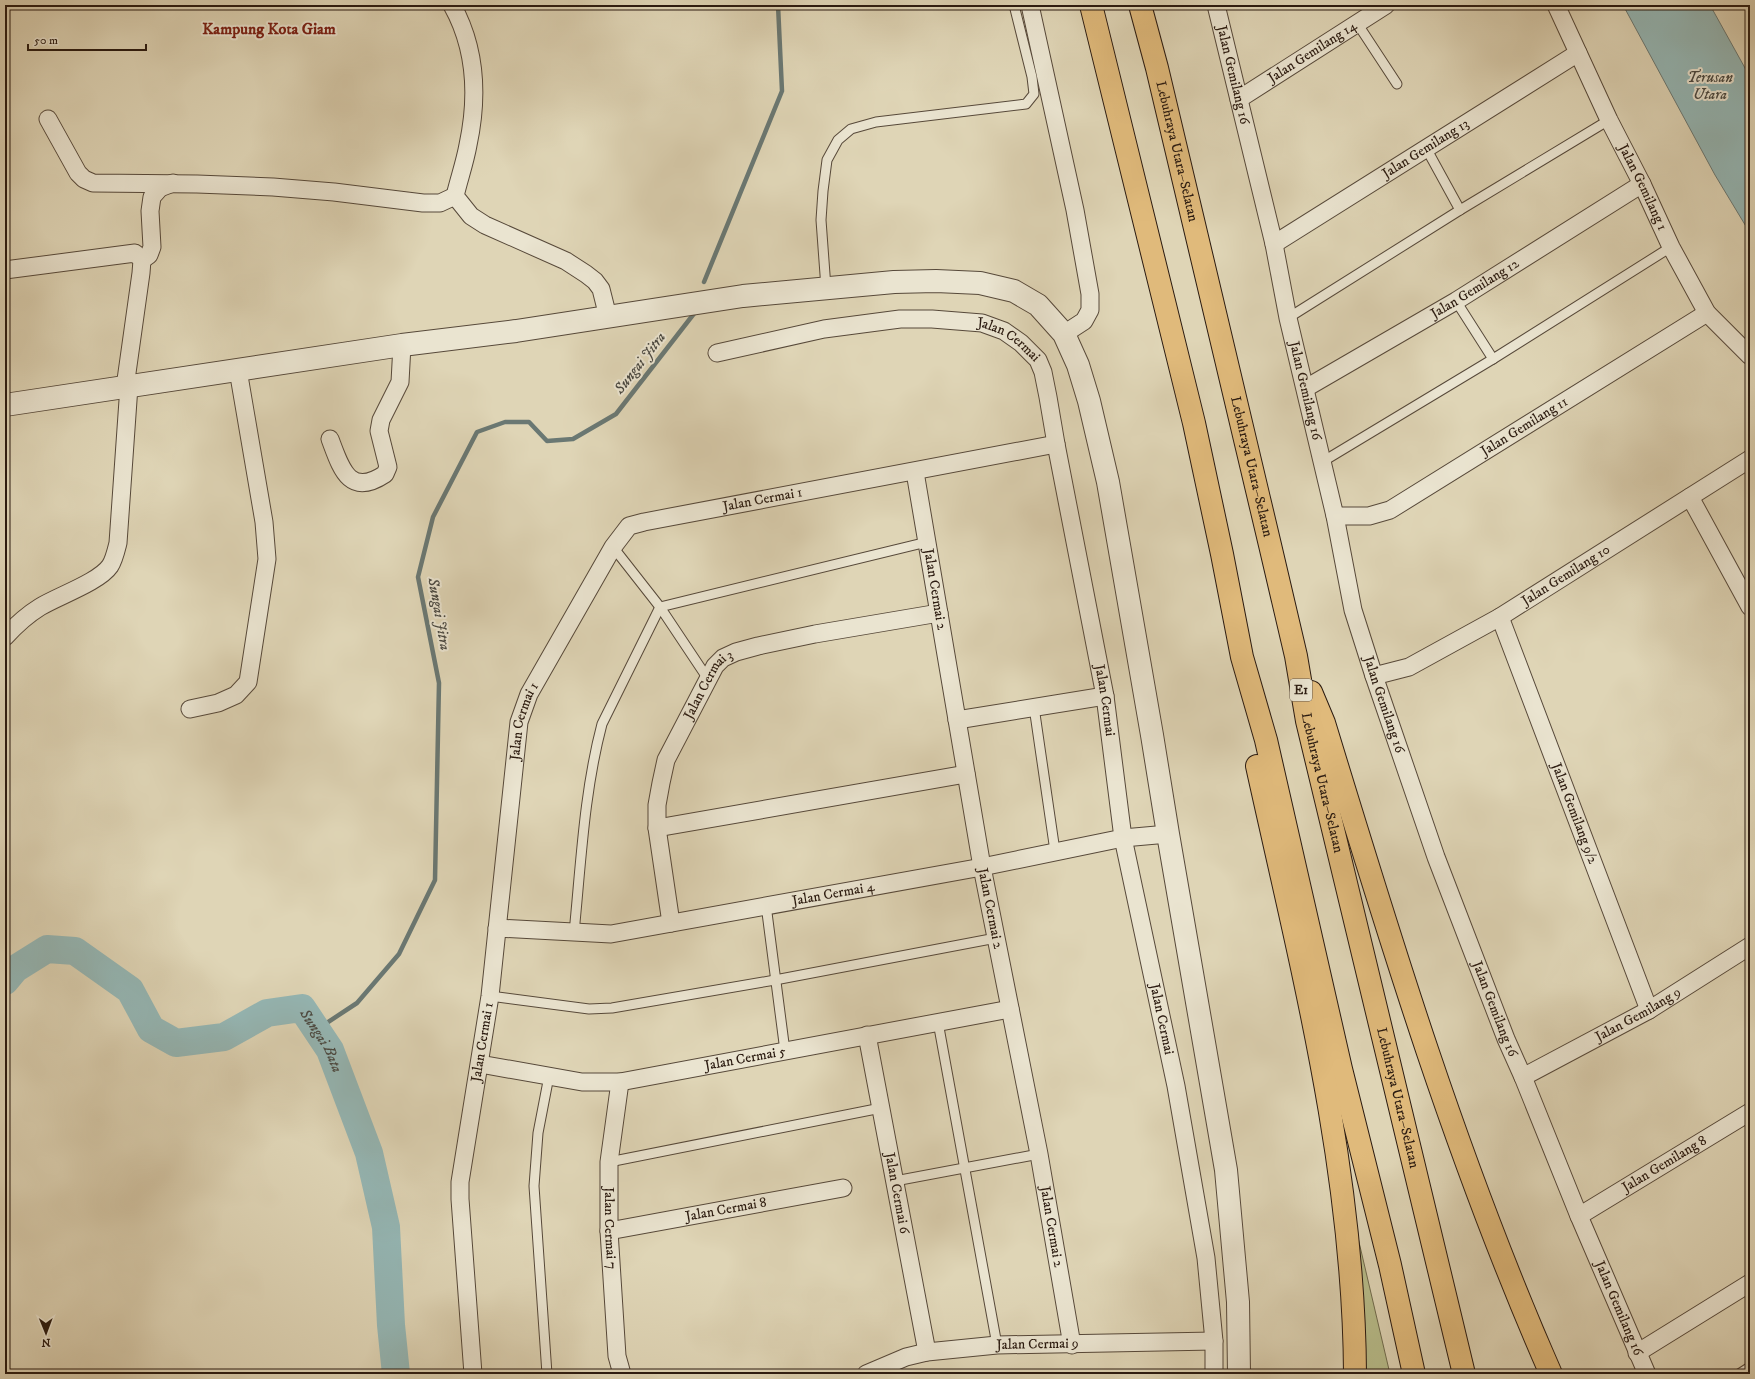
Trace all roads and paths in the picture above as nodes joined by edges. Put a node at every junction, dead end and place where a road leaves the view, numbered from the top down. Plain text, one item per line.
1 (452, 5) edge
2 (1014, 5) edge
3 (1030, 5) edge
4 (1091, 5) edge
5 (1140, 5) edge
6 (1216, 5) edge
7 (1386, 5) edge
8 (1556, 5) edge
9 (1357, 23) junction
10 (1578, 53) junction
11 (1397, 84) dead end
12 (1239, 98) junction
13 (48, 119) dead end
14 (1609, 120) junction
15 (1426, 148) junction
16 (173, 183) junction
17 (1642, 184) junction
18 (455, 196) junction
19 (1460, 210) junction
20 (1274, 244) junction
21 (1671, 247) junction
22 (142, 260) junction
23 (5, 270) edge
24 (826, 288) junction
25 (1456, 301) junction
26 (1707, 313) junction
27 (608, 317) junction
28 (1288, 318) junction
29 (1064, 334) junction
30 (402, 345) junction
31 (717, 353) dead end
32 (1750, 356) edge
33 (1493, 359) junction
34 (238, 370) junction
35 (127, 386) junction
36 (1306, 388) junction
37 (5, 405) edge
38 (330, 439) dead end
39 (1056, 444) junction
40 (1750, 459) edge
41 (1322, 462) junction
42 (915, 472) junction
43 (1690, 497) junction
44 (1335, 516) junction
45 (927, 542) junction
46 (613, 546) junction
47 (660, 607) junction
48 (1750, 607) edge
49 (939, 613) junction
50 (1500, 617) junction
51 (5, 637) edge
52 (1296, 656) junction
53 (1242, 657) junction
54 (1374, 676) junction
55 (708, 679) junction
56 (1105, 696) junction
57 (1034, 707) junction
58 (190, 709) dead end
59 (957, 720) junction
60 (966, 774) junction
61 (657, 828) junction
62 (1168, 834) junction
63 (1123, 838) junction
64 (1055, 851) junction
65 (982, 867) junction
66 (766, 905) junction
67 (672, 923) junction
68 (498, 928) junction
69 (574, 933) junction
70 (996, 938) junction
71 (1750, 946) edge
72 (775, 980) junction
73 (490, 996) junction
74 (1010, 1009) junction
75 (1649, 1010) junction
76 (938, 1022) junction
77 (867, 1036) junction
78 (785, 1051) junction
79 (480, 1064) junction
80 (549, 1076) junction
81 (1523, 1077) junction
82 (620, 1082) junction
83 (880, 1108) junction
84 (1750, 1112) edge
85 (1039, 1154) junction
86 (609, 1162) junction
87 (965, 1169) junction
88 (895, 1181) junction
89 (843, 1188) dead end
90 (1579, 1216) junction
91 (609, 1231) junction
92 (1750, 1283) edge
93 (1214, 1341) junction
94 (997, 1345) junction
95 (1072, 1345) junction
96 (927, 1352) junction
97 (1637, 1353) junction
98 (1750, 1367) edge
99 (473, 1374) edge
100 (547, 1374) edge
101 (622, 1374) edge
102 (866, 1374) edge
103 (1214, 1374) edge
104 (1239, 1374) edge
105 (1355, 1374) edge
106 (1414, 1374) edge
107 (1464, 1374) edge
108 (1551, 1374) edge
109 (1647, 1374) edge
110 (1739, 1374) edge

1 - 18 street
2 - 24 lane
3 - 29 street
4 - 53 highway
5 - 52 highway, Lebuhraya Utara–Selatan / E1
6 - 12 street, Jalan Gemilang 16
7 - 9 street, Jalan Gemilang 14
8 - 10 street, Jalan Gemilang 1
9 - 11 lane
9 - 12 street, Jalan Gemilang 14
10 - 14 street, Jalan Gemilang 1
10 - 15 street, Jalan Gemilang 13
12 - 20 street, Jalan Gemilang 16
13 - 16 street
14 - 17 street, Jalan Gemilang 1
14 - 19 lane
15 - 19 lane
15 - 20 street, Jalan Gemilang 13
16 - 18 street
16 - 22 street
17 - 21 street, Jalan Gemilang 1
17 - 25 street, Jalan Gemilang 12
18 - 27 street
19 - 28 lane
20 - 28 street, Jalan Gemilang 16
21 - 26 street, Jalan Gemilang 1
21 - 33 lane
22 - 23 street
22 - 35 street
24 - 27 street
24 - 29 street
25 - 33 lane
25 - 36 street, Jalan Gemilang 12
26 - 32 street, Jalan Gemilang 1
26 - 44 street, Jalan Gemilang 11
27 - 30 street
28 - 36 street, Jalan Gemilang 16
29 - 62 street
30 - 34 street
30 - 38 street
31 - 39 street, Jalan Cermai
33 - 41 lane
34 - 35 street
34 - 58 street
35 - 37 street
35 - 51 street
36 - 41 street, Jalan Gemilang 16
39 - 42 street, Jalan Cermai 1
39 - 56 street, Jalan Cermai
40 - 43 street, Jalan Gemilang 10
41 - 44 street, Jalan Gemilang 16
42 - 45 street, Jalan Cermai 2
42 - 46 street, Jalan Cermai 1
43 - 48 street
43 - 50 street, Jalan Gemilang 10
44 - 54 street, Jalan Gemilang 16
45 - 47 lane
45 - 49 street, Jalan Cermai 2
46 - 47 lane
46 - 68 street, Jalan Cermai 1
47 - 55 lane
47 - 69 lane
49 - 55 street, Jalan Cermai 3
49 - 59 street, Jalan Cermai 2
50 - 54 street, Jalan Gemilang 10
50 - 75 street, Jalan Gemilang 9/2
52 - 107 highway, Lebuhraya Utara–Selatan / E1
52 - 108 highway
53 - 105 highway
53 - 106 highway
54 - 81 street, Jalan Gemilang 16
55 - 61 street, Jalan Cermai 3
56 - 57 street
56 - 63 street, Jalan Cermai
57 - 59 street
57 - 64 lane
59 - 60 street, Jalan Cermai 2
60 - 61 street
60 - 65 street, Jalan Cermai 2
61 - 67 street, Jalan Cermai 3
62 - 63 street, Jalan Cermai 4
62 - 104 street
63 - 64 street, Jalan Cermai 4
63 - 93 street, Jalan Cermai
64 - 65 street, Jalan Cermai 4
65 - 66 street, Jalan Cermai 4
65 - 70 street, Jalan Cermai 2
66 - 67 street, Jalan Cermai 4
66 - 72 lane
67 - 69 street, Jalan Cermai 4
68 - 69 street, Jalan Cermai 4
68 - 73 street, Jalan Cermai 1
70 - 72 lane
70 - 74 street, Jalan Cermai 2
71 - 75 street, Jalan Gemilang 9
72 - 73 lane
72 - 78 lane
73 - 79 street, Jalan Cermai 1
74 - 76 street, Jalan Cermai 5
74 - 85 street, Jalan Cermai 2
75 - 81 street, Jalan Gemilang 9
76 - 77 street, Jalan Cermai 5
76 - 87 lane
77 - 78 street, Jalan Cermai 5
77 - 83 street, Jalan Cermai 6
78 - 82 street, Jalan Cermai 5
79 - 80 street, Jalan Cermai 5
79 - 99 street, Jalan Cermai 1
80 - 82 street, Jalan Cermai 5
80 - 100 lane
81 - 90 street, Jalan Gemilang 16
82 - 86 street, Jalan Cermai 7
83 - 86 lane
83 - 88 street, Jalan Cermai 6
84 - 90 street, Jalan Gemilang 8
85 - 87 lane
85 - 95 street, Jalan Cermai 2
86 - 91 street, Jalan Cermai 7
87 - 88 lane
87 - 94 lane
88 - 96 street, Jalan Cermai 6
89 - 91 street, Jalan Cermai 8
90 - 97 street, Jalan Gemilang 16
91 - 101 street, Jalan Cermai 7
92 - 97 street
93 - 95 street, Jalan Cermai 9
93 - 103 street, Jalan Cermai
94 - 95 street, Jalan Cermai 9
94 - 96 street, Jalan Cermai 9
96 - 102 street, Jalan Cermai 9
97 - 109 street, Jalan Gemilang 16
98 - 110 lane

